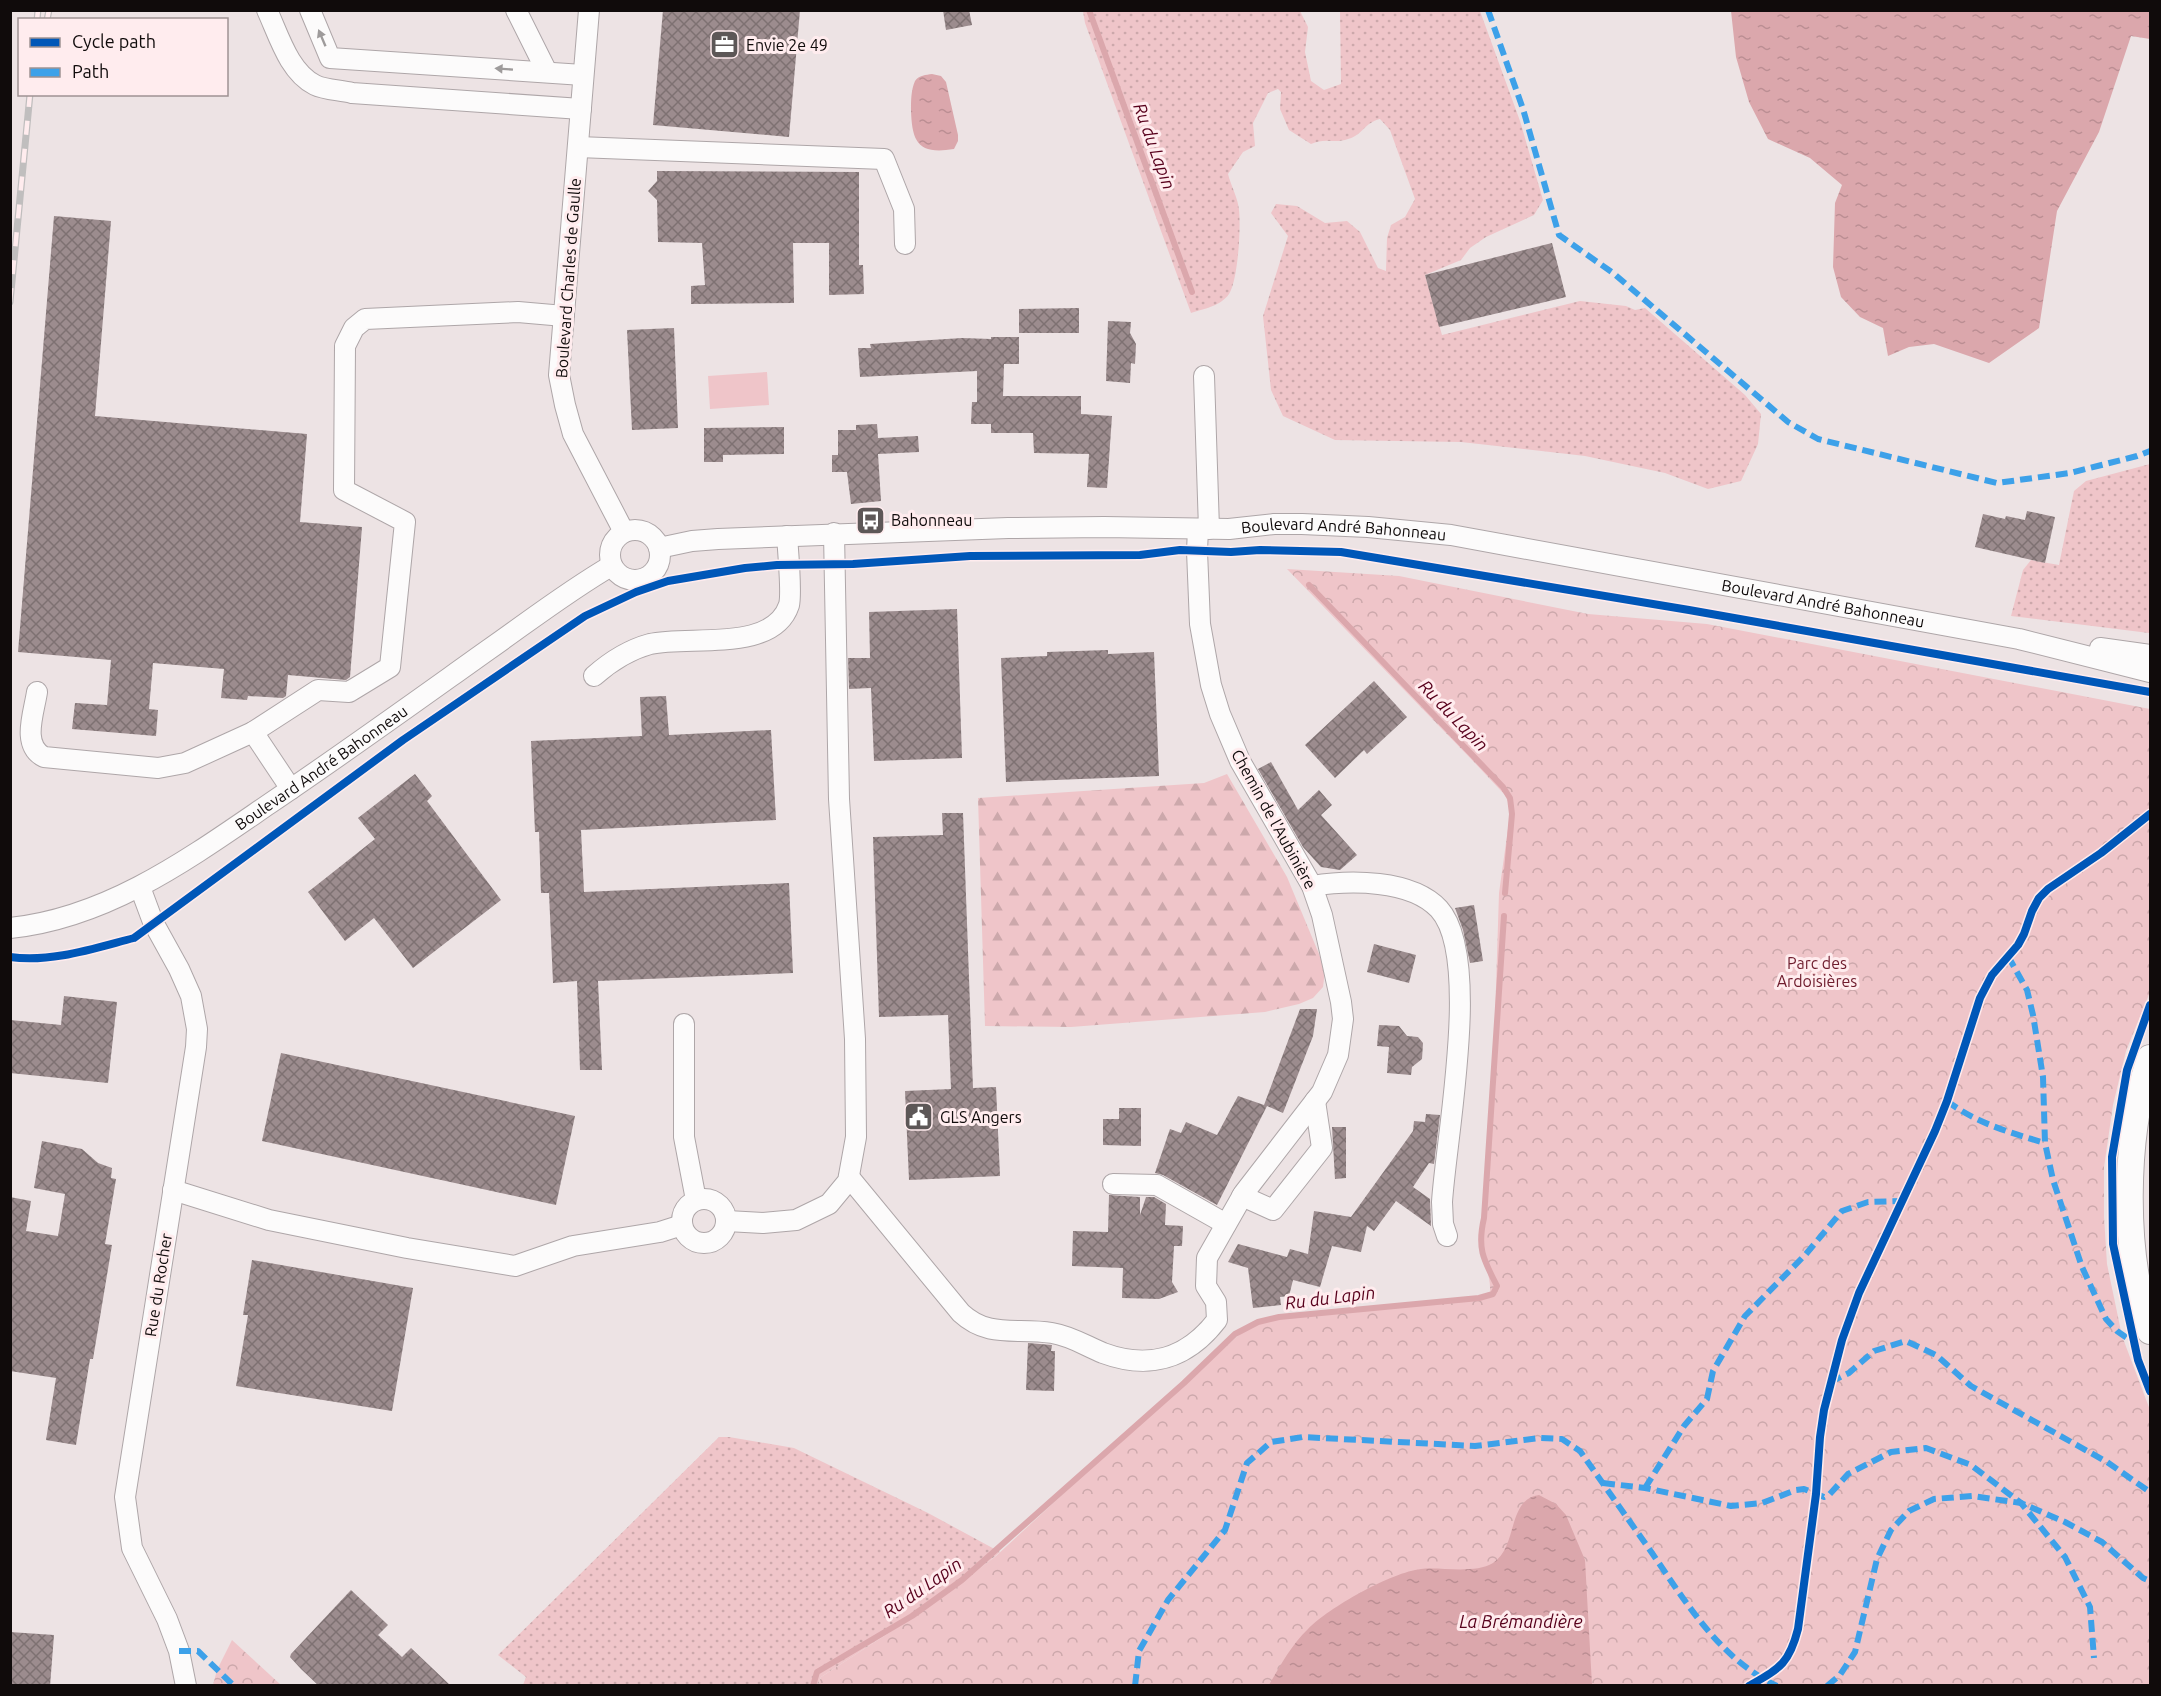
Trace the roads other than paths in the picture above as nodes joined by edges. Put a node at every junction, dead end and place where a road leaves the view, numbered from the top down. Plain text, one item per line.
1 (267, 10) edge
2 (310, 10) edge
3 (516, 10) edge
4 (582, 10) edge
5 (589, 11) edge
6 (547, 72) junction
7 (583, 75) junction
8 (581, 110) junction
9 (578, 147) junction
10 (905, 244) dead end
11 (564, 316) junction
12 (1204, 376) dead end
13 (1203, 529) junction
14 (624, 532) junction
15 (834, 533) junction
16 (787, 536) junction
17 (659, 548) junction
18 (611, 567) junction
19 (2019, 639) junction
20 (2151, 656) edge
21 (2151, 672) edge
22 (594, 676) dead end
23 (37, 692) dead end
24 (253, 732) junction
25 (291, 789) junction
26 (1312, 886) junction
27 (140, 887) junction
28 (10, 928) edge
29 (684, 1024) dead end
30 (2151, 1058) edge
31 (1315, 1101) junction
32 (849, 1177) junction
33 (1113, 1184) dead end
34 (173, 1190) junction
35 (1242, 1196) junction
36 (696, 1200) junction
37 (727, 1221) junction
38 (1226, 1224) junction
39 (682, 1225) junction
40 (1447, 1236) dead end
41 (2150, 1329) edge
42 (186, 1686) edge

1 - 8 street
6 -> 2 street
3 - 6 street
4 - 5 street
5 - 7 street, Boulevard Charles de Gaulle
6 - 7 street
7 - 8 street, Boulevard Charles de Gaulle
8 - 9 street, Boulevard Charles de Gaulle
9 - 10 street
9 - 11 street, Boulevard Charles de Gaulle
11 - 14 street, Boulevard Charles de Gaulle
11 - 24 street
12 - 13 street, Chemin de l'Aubinière
13 - 15 street, Boulevard André Bahonneau
13 - 19 street, Boulevard André Bahonneau
13 - 26 street, Chemin de l'Aubinière
14 - 17 street
14 - 18 street
15 - 16 street, Boulevard André Bahonneau
15 - 32 street
16 - 17 street, Boulevard André Bahonneau
16 - 22 street
17 - 18 street
18 - 25 street, Boulevard André Bahonneau
19 - 20 street, Boulevard André Bahonneau
19 - 21 street, Boulevard André Bahonneau
23 - 24 street
24 - 25 street
25 - 27 street, Boulevard André Bahonneau
26 - 31 street, Chemin de l'Aubinière
26 - 40 street
27 - 28 street, Boulevard André Bahonneau
27 - 34 street, Rue du Rocher
29 - 36 street
30 - 41 main road
31 - 35 street, Chemin de l'Aubinière
31 - 35 street
32 - 37 street
32 - 38 street, Chemin de l'Aubinière
33 - 38 street
34 - 39 street
34 - 42 street, Rue du Rocher
35 - 38 street, Chemin de l'Aubinière
36 - 37 street
36 - 39 street
37 - 39 street

